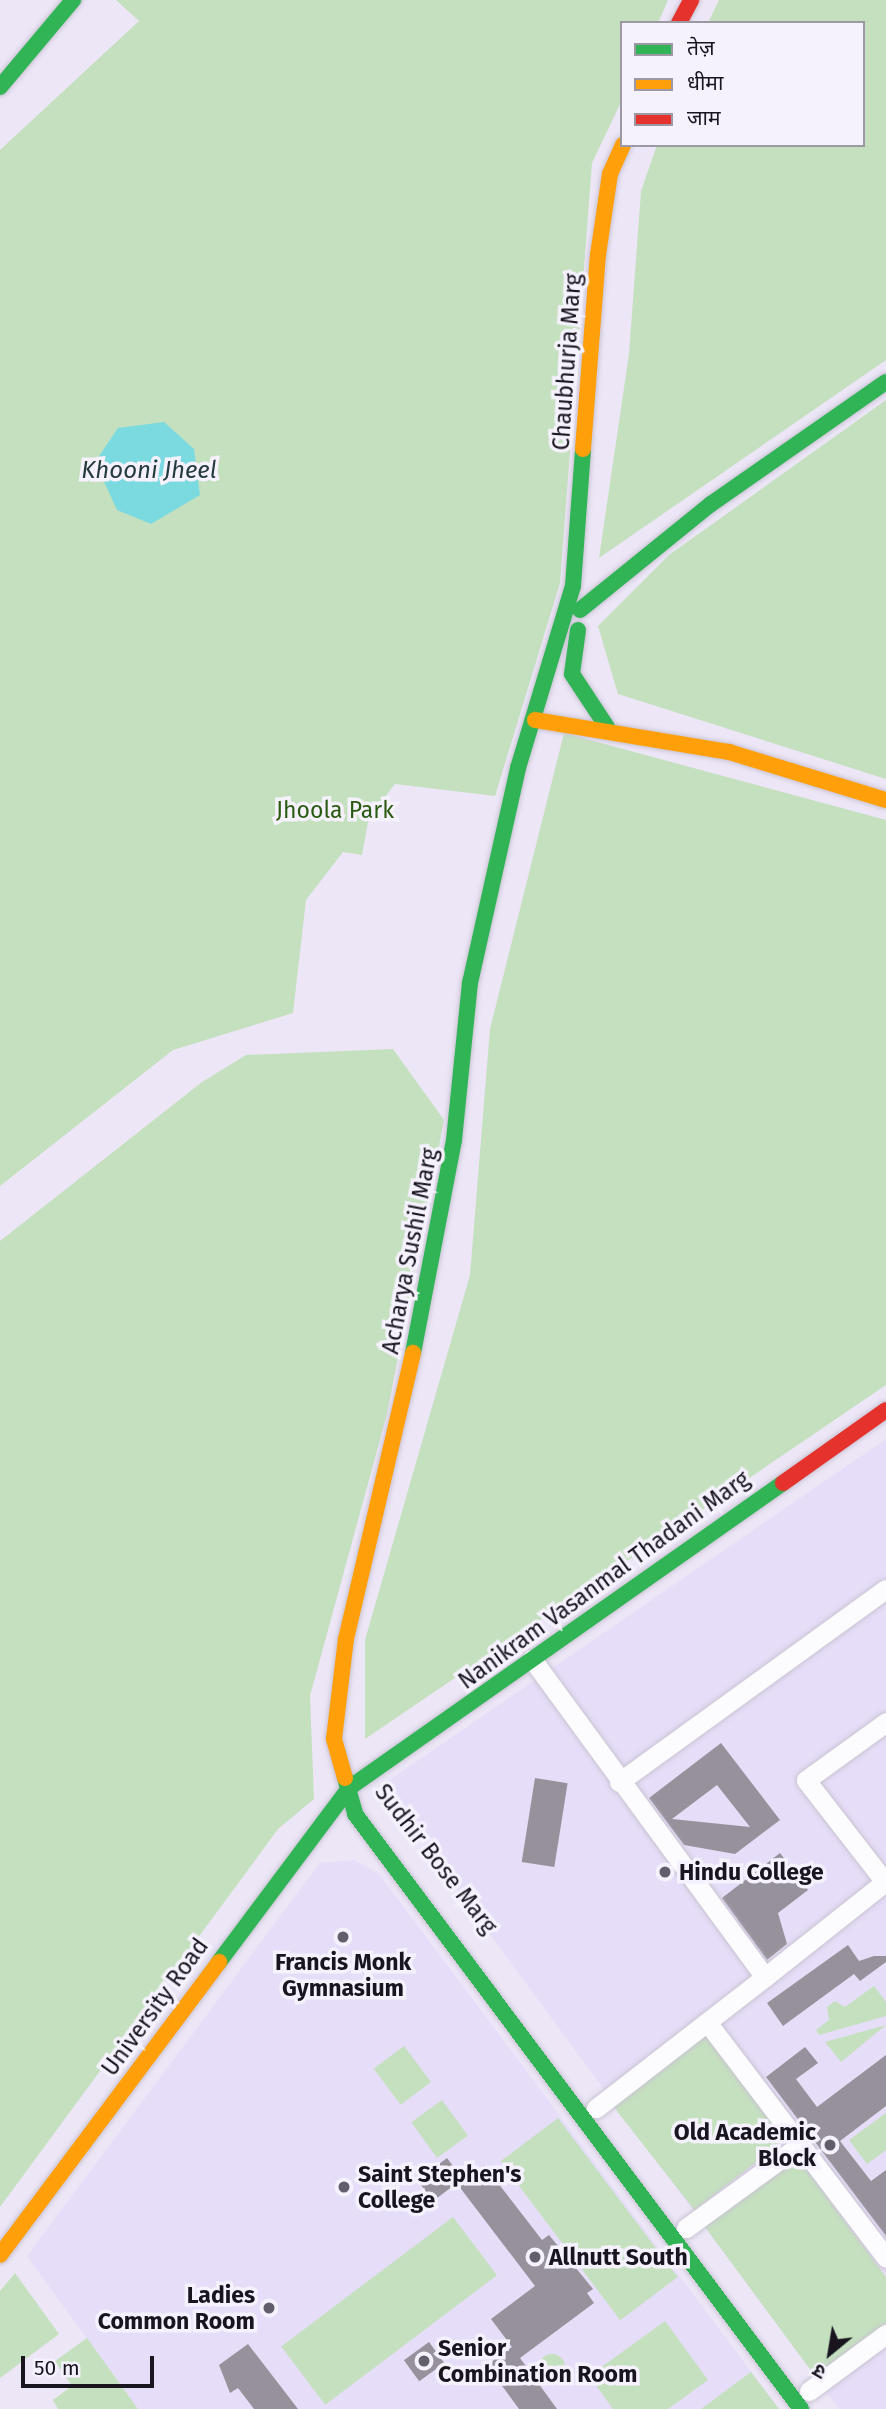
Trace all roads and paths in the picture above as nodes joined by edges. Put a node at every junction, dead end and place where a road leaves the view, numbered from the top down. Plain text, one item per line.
1 (73, 0) edge
2 (691, 0) edge
3 (680, 21) edge
4 (0, 87) edge
5 (622, 147) edge
6 (886, 382) edge
7 (573, 586) junction
8 (580, 610) junction
9 (535, 720) junction
10 (607, 727) junction
11 (886, 800) edge
12 (886, 1410) edge
13 (886, 1589) edge
14 (532, 1659) junction
15 (886, 1721) edge
16 (619, 1782) junction
17 (349, 1787) junction
18 (886, 1882) edge
19 (765, 1977) junction
20 (707, 2022) junction
21 (596, 2108) junction
22 (800, 2145) junction
23 (686, 2228) junction
24 (0, 2255) edge
25 (886, 2258) edge
26 (886, 2334) edge
27 (805, 2400) edge
28 (822, 2409) edge

1 - 4 street
2 - 3 street
5 - 7 street, Chaubhurja Marg
6 - 8 street
7 - 8 street
7 - 9 street, Acharya Sushil Marg
8 - 10 street
9 - 10 street
9 - 17 street, Acharya Sushil Marg
10 - 11 street
12 - 14 street, Nanikram Vasanmal Thadani Marg
13 - 16 street
14 - 16 street
14 - 17 street, Nanikram Vasanmal Thadani Marg
15 - 18 street
16 - 19 street
17 - 21 street, Sudhir Bose Marg
17 - 24 street, University Road
17 - 27 street, Sudhir Bose Marg
18 - 19 street
19 - 20 street
20 - 21 street
20 - 22 street
21 - 23 street, Sudhir Bose Marg
22 - 23 street
22 - 25 street
23 - 27 street, Sudhir Bose Marg
26 - 27 street
27 - 28 street, Sudhir Bose Marg

